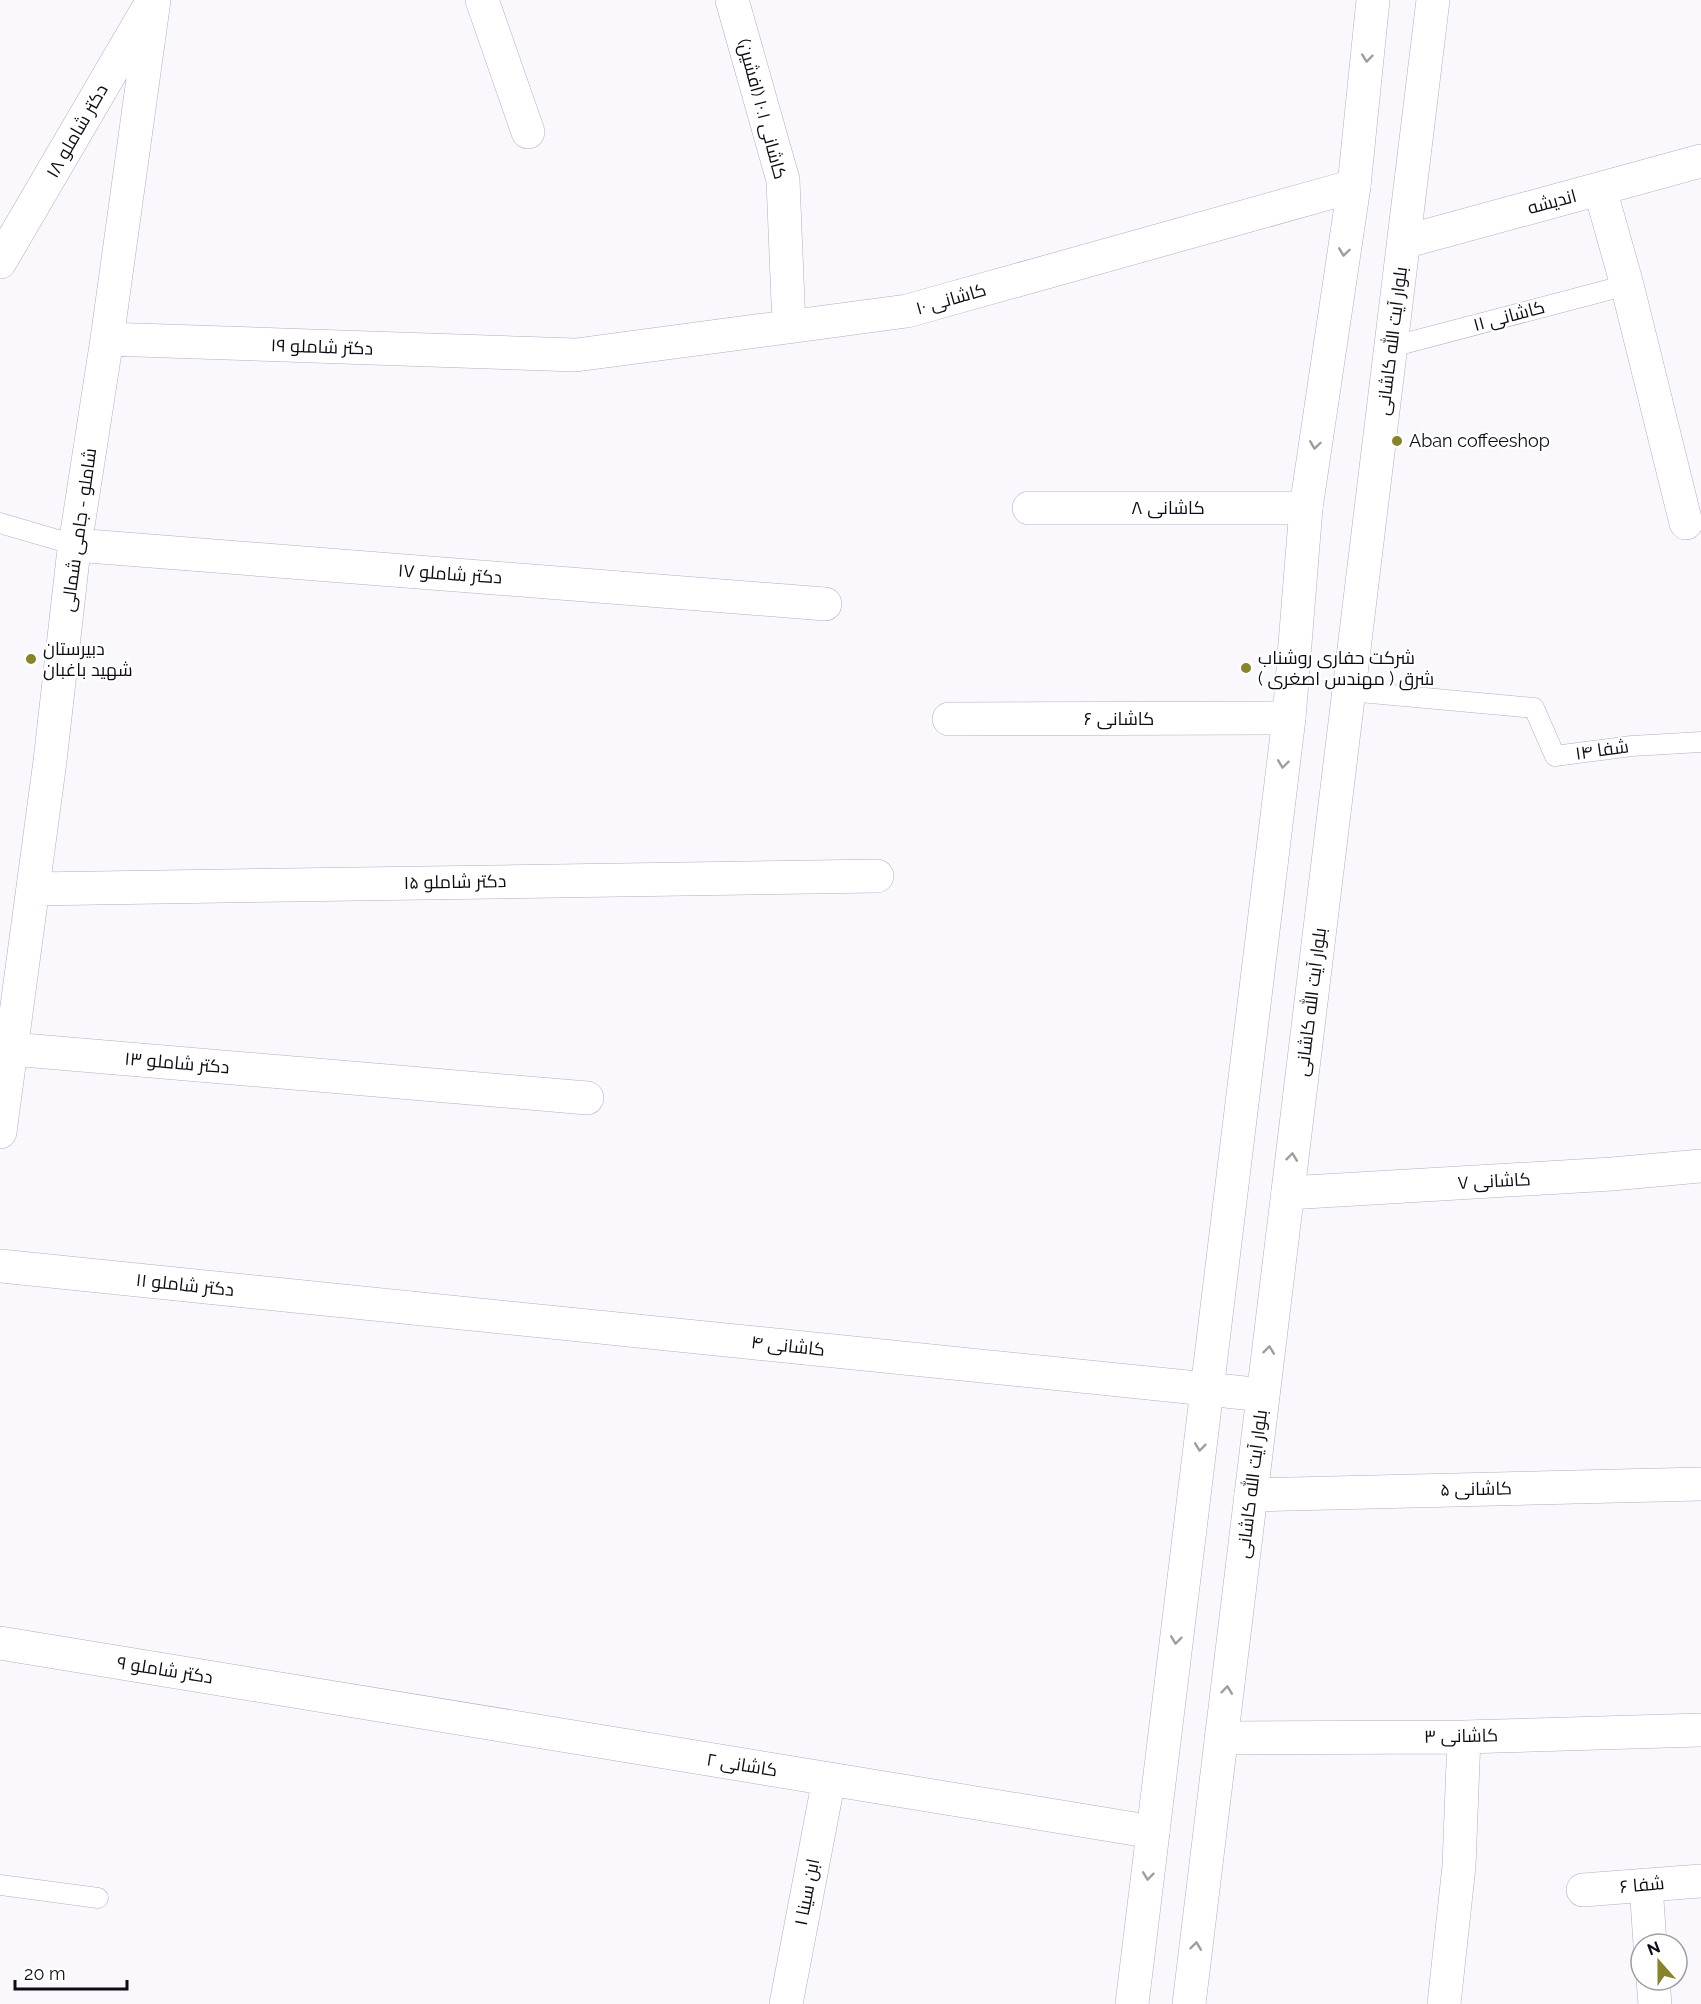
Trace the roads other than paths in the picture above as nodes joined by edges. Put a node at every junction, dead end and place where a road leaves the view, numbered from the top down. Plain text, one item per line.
1 (153, 0) edge
2 (482, 0) edge
3 (732, 0) edge
4 (1373, 0) edge
5 (1433, 0) edge
6 (528, 132) dead end
7 (1701, 160) edge
8 (1354, 186) junction
9 (1600, 189) junction
10 (1404, 242) junction
11 (0, 262) edge
12 (1627, 285) junction
13 (789, 327) junction
14 (107, 339) junction
15 (1391, 347) junction
16 (537, 354) joint
17 (1029, 508) dead end
18 (1306, 508) junction
19 (0, 523) edge
20 (1686, 523) dead end
21 (75, 545) junction
22 (825, 604) dead end
23 (1349, 691) junction
24 (1289, 718) junction
25 (949, 719) dead end
26 (1701, 742) edge
27 (877, 876) dead end
28 (33, 889) junction
29 (14, 931) edge
30 (11, 1048) junction
31 (587, 1098) dead end
32 (0, 1132) edge
33 (1701, 1166) edge
34 (1288, 1193) junction
35 (0, 1266) edge
36 (369, 1304) joint
37 (1207, 1389) junction
38 (1263, 1395) junction
39 (1701, 1484) edge
40 (1251, 1495) junction
41 (0, 1643) edge
42 (330, 1697) joint
43 (1701, 1730) edge
44 (1464, 1737) junction
45 (1221, 1738) junction
46 (829, 1779) junction
47 (1153, 1832) junction
48 (1701, 1881) edge
49 (0, 1885) edge
50 (1646, 1885) junction
51 (1583, 1890) dead end
52 (98, 1898) dead end
53 (1649, 1932) edge
54 (786, 2004) edge
55 (1132, 2004) edge
56 (1189, 2004) edge
57 (1444, 2004) edge

1 - 11 street, دکتر شاملو ۱۸
1 - 14 street, شاملو - جامی شمالی
2 - 6 street
3 - 13 street, کاشانی ۱۰.۱ (افشین)
4 -> 8 street
5 - 10 street, بلوار آیت الله کاشانی
7 - 9 street, اندیشه
8 - 13 street, کاشانی ۱۰
8 -> 18 street
9 - 10 street, اندیشه
9 - 12 street
10 - 15 street, بلوار آیت الله کاشانی
12 - 15 lane, کاشانی ۱۱
12 - 20 street
13 - 16 street, کاشانی ۱۰
14 - 16 street, دکتر شاملو ۱۹
14 - 21 street, شاملو - جامی شمالی
15 - 23 street, بلوار آیت الله کاشانی
17 - 18 street, کاشانی ۸
18 - 24 street
19 - 21 lane
21 - 22 street, دکتر شاملو ۱۷
21 - 28 street, شاملو - جامی شمالی
23 - 26 lane, شفا ۱۴
34 -> 23 street, بلوار آیت الله کاشانی
24 - 25 street, کاشانی ۶
24 -> 37 street
27 - 28 street, دکتر شاملو ۱۵
28 - 29 street, شاملو - جامی شمالی
29 - 30 street, شاملو - جامی شمالی
30 - 31 street, دکتر شاملو ۱۳
30 - 32 street, شاملو - جامی شمالی
33 - 34 street, کاشانی ۷
38 -> 34 street, بلوار آیت الله کاشانی
35 - 36 street, دکتر شاملو ۱۱
36 - 37 street, کاشانی ۴
37 - 38 street, کاشانی ۴
37 -> 47 street
38 - 40 street, بلوار آیت الله کاشانی
39 - 40 street, کاشانی ۵
45 -> 40 street, بلوار آیت الله کاشانی
41 - 42 street, دکتر شاملو ۹
42 - 46 street, کاشانی ۲
43 - 44 street, کاشانی ۳
44 - 45 street, کاشانی ۳
44 - 57 street
56 -> 45 street, بلوار آیت الله کاشانی
46 - 47 street, کاشانی ۲
46 - 54 street, ابن سینا ۱
47 -> 55 street
48 - 50 street, شفا ۶
49 - 52 lane
50 - 51 street, شفا ۶
50 - 53 street

